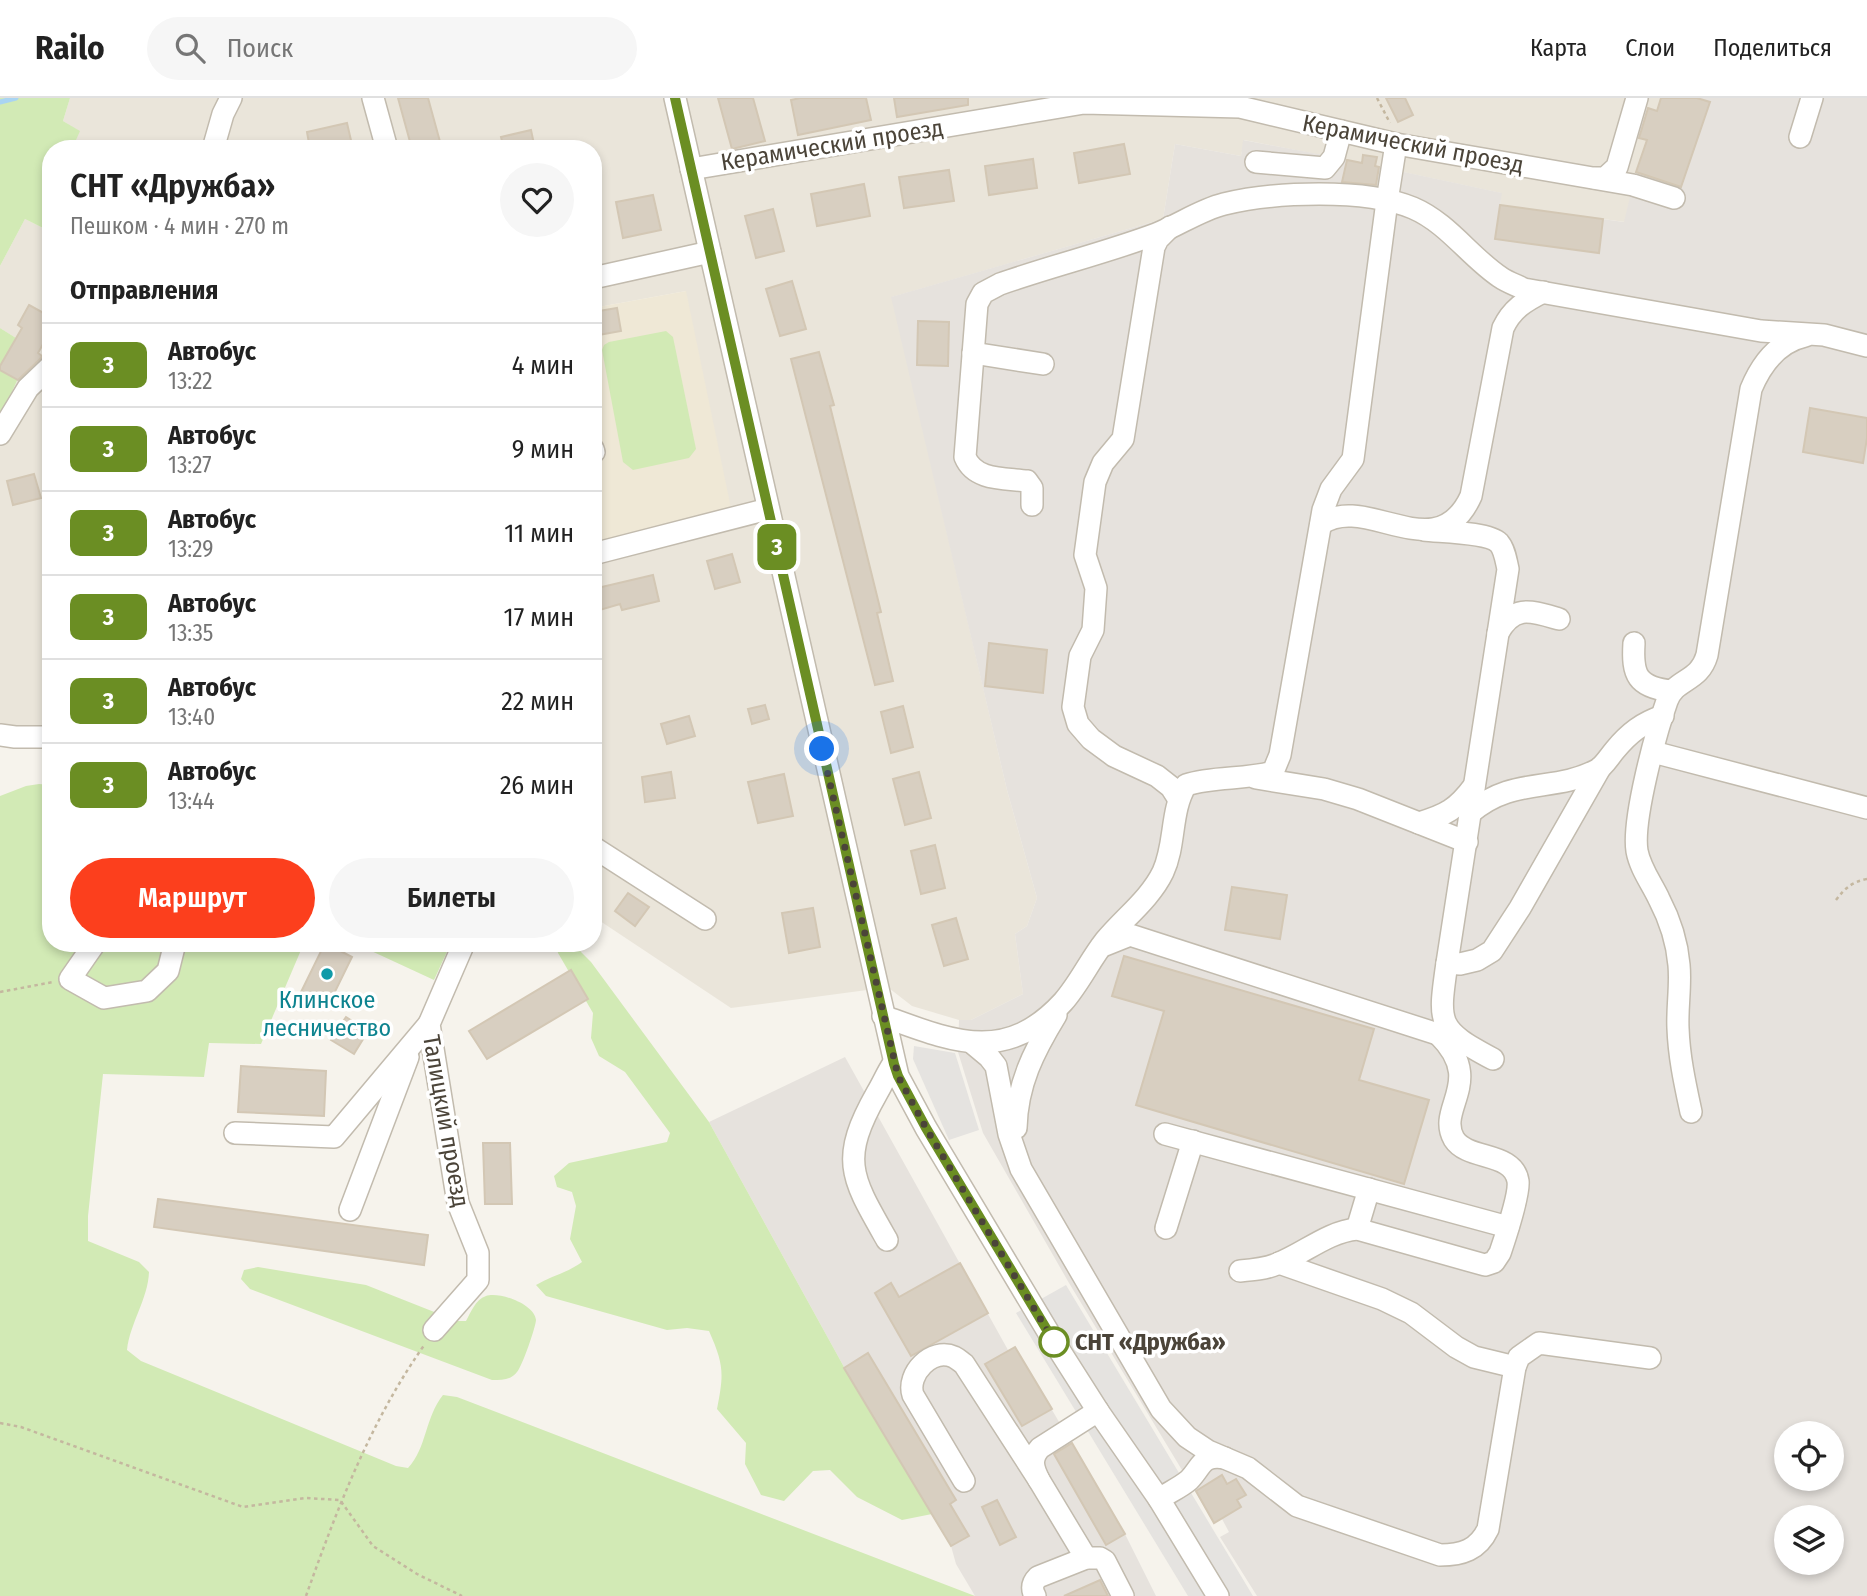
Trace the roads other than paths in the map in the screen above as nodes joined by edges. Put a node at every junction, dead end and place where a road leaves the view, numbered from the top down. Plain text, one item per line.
1 (231, 98) edge
2 (373, 98) edge
3 (675, 98) edge
4 (1637, 98) edge
5 (1812, 98) edge
6 (1341, 131) junction
7 (1800, 137) dead end
8 (216, 140) edge
9 (385, 140) edge
10 (1394, 144) junction
11 (1256, 162) dead end
12 (691, 169) junction
13 (1595, 178) junction
14 (1674, 198) dead end
15 (1387, 201) junction
16 (1170, 227) junction
17 (710, 252) junction
18 (602, 276) edge
19 (1543, 292) junction
20 (1824, 335) junction
21 (1867, 346) edge
22 (973, 353) junction
23 (1043, 364) dead end
24 (42, 375) edge
25 (0, 434) edge
26 (1032, 505) dead end
27 (768, 509) junction
28 (1321, 524) junction
29 (1424, 530) junction
30 (602, 552) edge
31 (1507, 576) junction
32 (1532, 611) junction
33 (1559, 619) dead end
34 (1498, 633) junction
35 (1634, 643) dead end
36 (1671, 691) junction
37 (1663, 716) junction
38 (0, 734) edge
39 (42, 737) edge
40 (1653, 752) junction
41 (1600, 768) junction
42 (1254, 777) junction
43 (1474, 786) junction
44 (1178, 798) junction
45 (1867, 807) edge
46 (1470, 813) junction
47 (1419, 823) junction
48 (1467, 842) junction
49 (602, 853) edge
50 (705, 919) dead end
51 (1100, 948) junction
52 (89, 952) edge
53 (173, 952) edge
54 (460, 952) edge
55 (1447, 963) junction
56 (1443, 992) junction
57 (1064, 1001) junction
58 (883, 1016) junction
59 (1396, 1021) junction
60 (429, 1024) junction
61 (1439, 1035) junction
62 (413, 1042) junction
63 (971, 1042) junction
64 (1462, 1042) junction
65 (1493, 1059) dead end
66 (894, 1064) junction
67 (1691, 1112) dead end
68 (235, 1133) dead end
69 (1165, 1134) dead end
70 (1193, 1141) junction
71 (1021, 1169) junction
72 (1368, 1189) junction
73 (350, 1210) dead end
74 (1508, 1227) junction
75 (1166, 1228) dead end
76 (1357, 1229) junction
77 (887, 1240) dead end
78 (1279, 1264) junction
79 (1240, 1271) dead end
80 (435, 1330) road end
81 (1650, 1358) dead end
82 (1515, 1367) junction
83 (1098, 1411) junction
84 (1187, 1437) junction
85 (1226, 1458) junction
86 (1197, 1467) junction
87 (964, 1480) dead end
88 (1039, 1480) junction
89 (1159, 1499) junction
90 (1086, 1558) junction
91 (1035, 1596) edge
92 (1123, 1596) edge
93 (1218, 1596) edge

1 - 8 street
2 - 9 street
3 - 12 street
4 - 13 street
5 - 7 street
6 - 10 street, Керамический проезд
6 - 11 street
6 - 12 street, Керамический проезд
10 - 13 street, Керамический проезд
10 - 15 street
12 - 17 street
13 - 14 street, Керамический проезд
15 - 16 street
15 - 19 street
15 - 28 street
16 - 22 street
16 - 44 street
17 - 18 street
17 - 27 street
19 - 20 street
19 - 29 street
20 - 21 street
20 - 36 street
22 - 23 street
22 - 26 street
24 - 25 street
27 - 30 street
27 - 58 street
28 - 29 street
28 - 42 street
29 - 31 street
31 - 32 street
31 - 34 street
32 - 33 street
32 - 34 street
34 - 43 street
35 - 36 street
36 - 37 street
37 - 40 street
37 - 41 street
38 - 39 street
40 - 45 street
40 - 67 street
41 - 46 street
41 - 55 street
42 - 44 street
42 - 47 street
43 - 46 street
43 - 47 street
44 - 51 street
46 - 48 street
47 - 48 street
48 - 55 street
49 - 50 street
51 - 57 street
51 - 59 street
52 - 53 street
54 - 60 street, Талицкий проезд
55 - 56 street
56 - 59 street
56 - 64 street
57 - 63 street
57 - 71 street
58 - 63 street
58 - 66 street
59 - 61 street
60 - 62 street
60 - 80 street, Талицкий проезд
61 - 64 street
61 - 74 street
62 - 68 street
62 - 73 street
63 - 71 street
64 - 65 street
66 - 77 street
66 - 83 street
69 - 70 street
70 - 72 street
70 - 75 street
71 - 84 street
72 - 74 street
72 - 76 street
74 - 76 street
76 - 78 street
78 - 79 street
78 - 82 street
81 - 82 street
82 - 85 street
83 - 88 street
83 - 89 street
84 - 85 street
84 - 86 street
85 - 86 street
86 - 89 street
87 - 88 street
88 - 90 street
89 - 93 street
90 - 91 street
90 - 92 street

